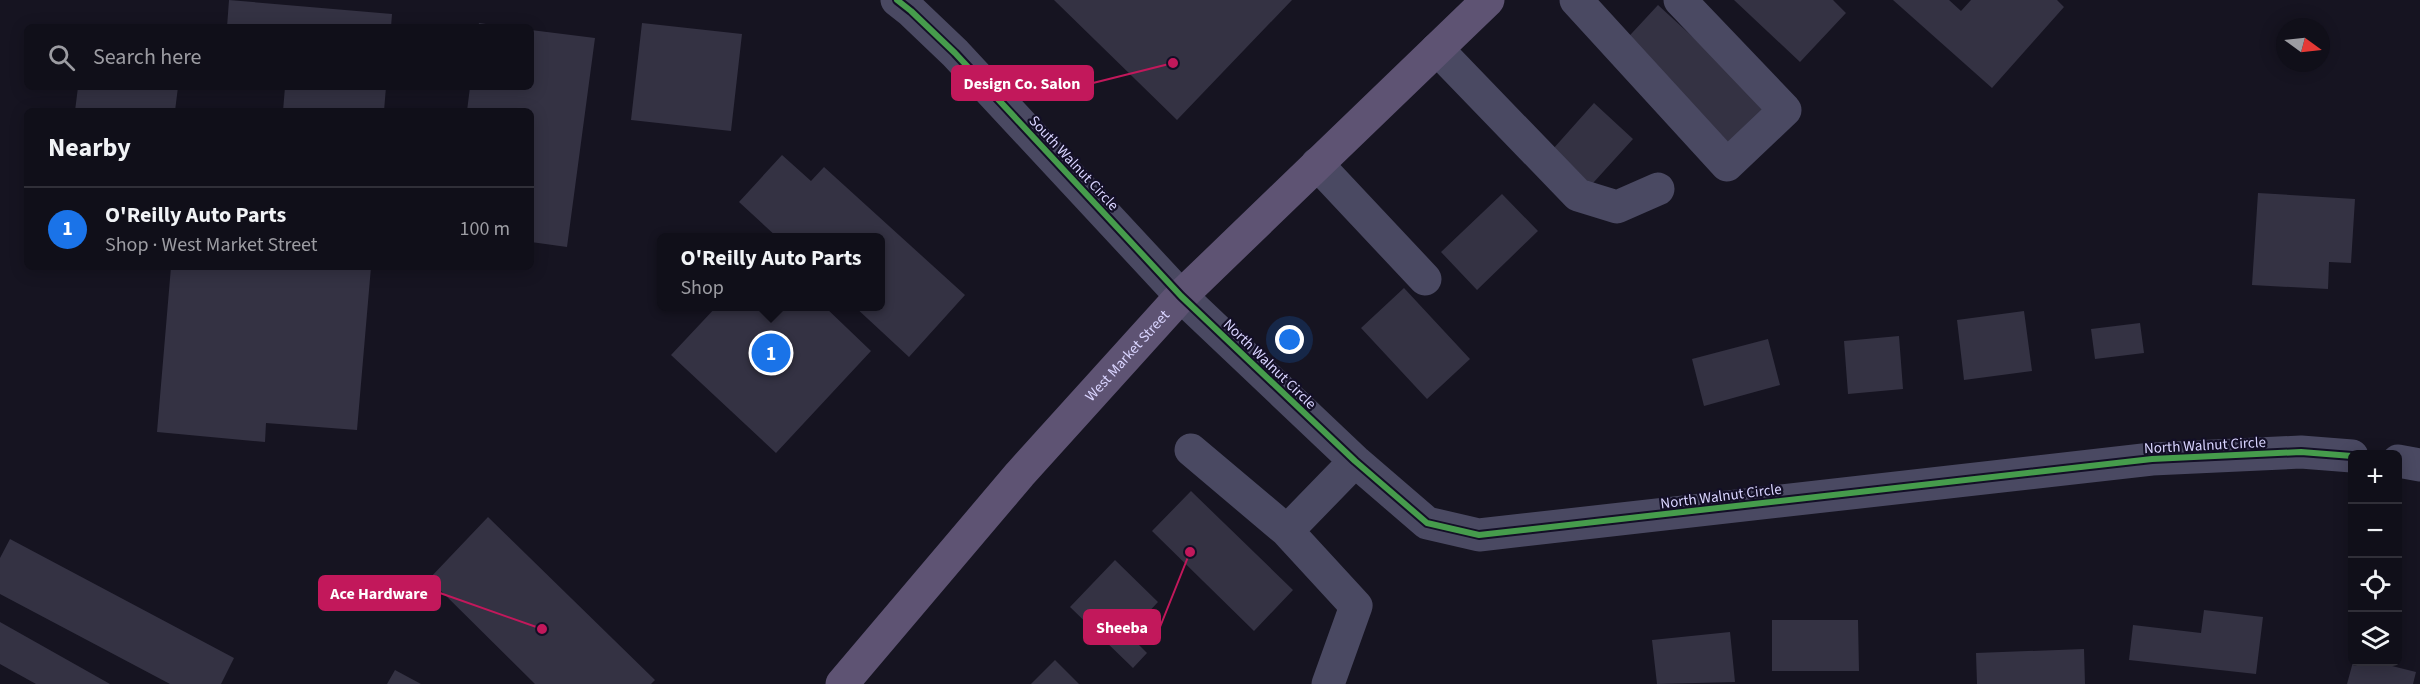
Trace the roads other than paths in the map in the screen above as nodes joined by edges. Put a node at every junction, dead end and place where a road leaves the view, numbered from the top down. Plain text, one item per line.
1 (897, 0) edge
2 (1488, 0) edge
3 (1576, 0) edge
4 (1680, 0) edge
5 (1437, 49) junction
6 (1317, 164) junction
7 (1658, 189) dead end
8 (1425, 279) dead end
9 (1181, 296) junction
10 (1191, 450) dead end
11 (2348, 456) edge
12 (1354, 461) junction
13 (2402, 462) edge
14 (2420, 465) edge
15 (1287, 531) junction
16 (842, 684) edge
17 (1328, 684) edge

1 - 9 street, South Walnut Circle
2 - 5 main road, West Market Street
3 - 4 street
5 - 6 main road, West Market Street
5 - 7 street
6 - 8 street
6 - 9 main road, West Market Street
9 - 12 street, North Walnut Circle
9 - 16 main road, West Market Street
10 - 15 street
11 - 12 street, North Walnut Circle
12 - 15 street
13 - 14 street
15 - 17 street

